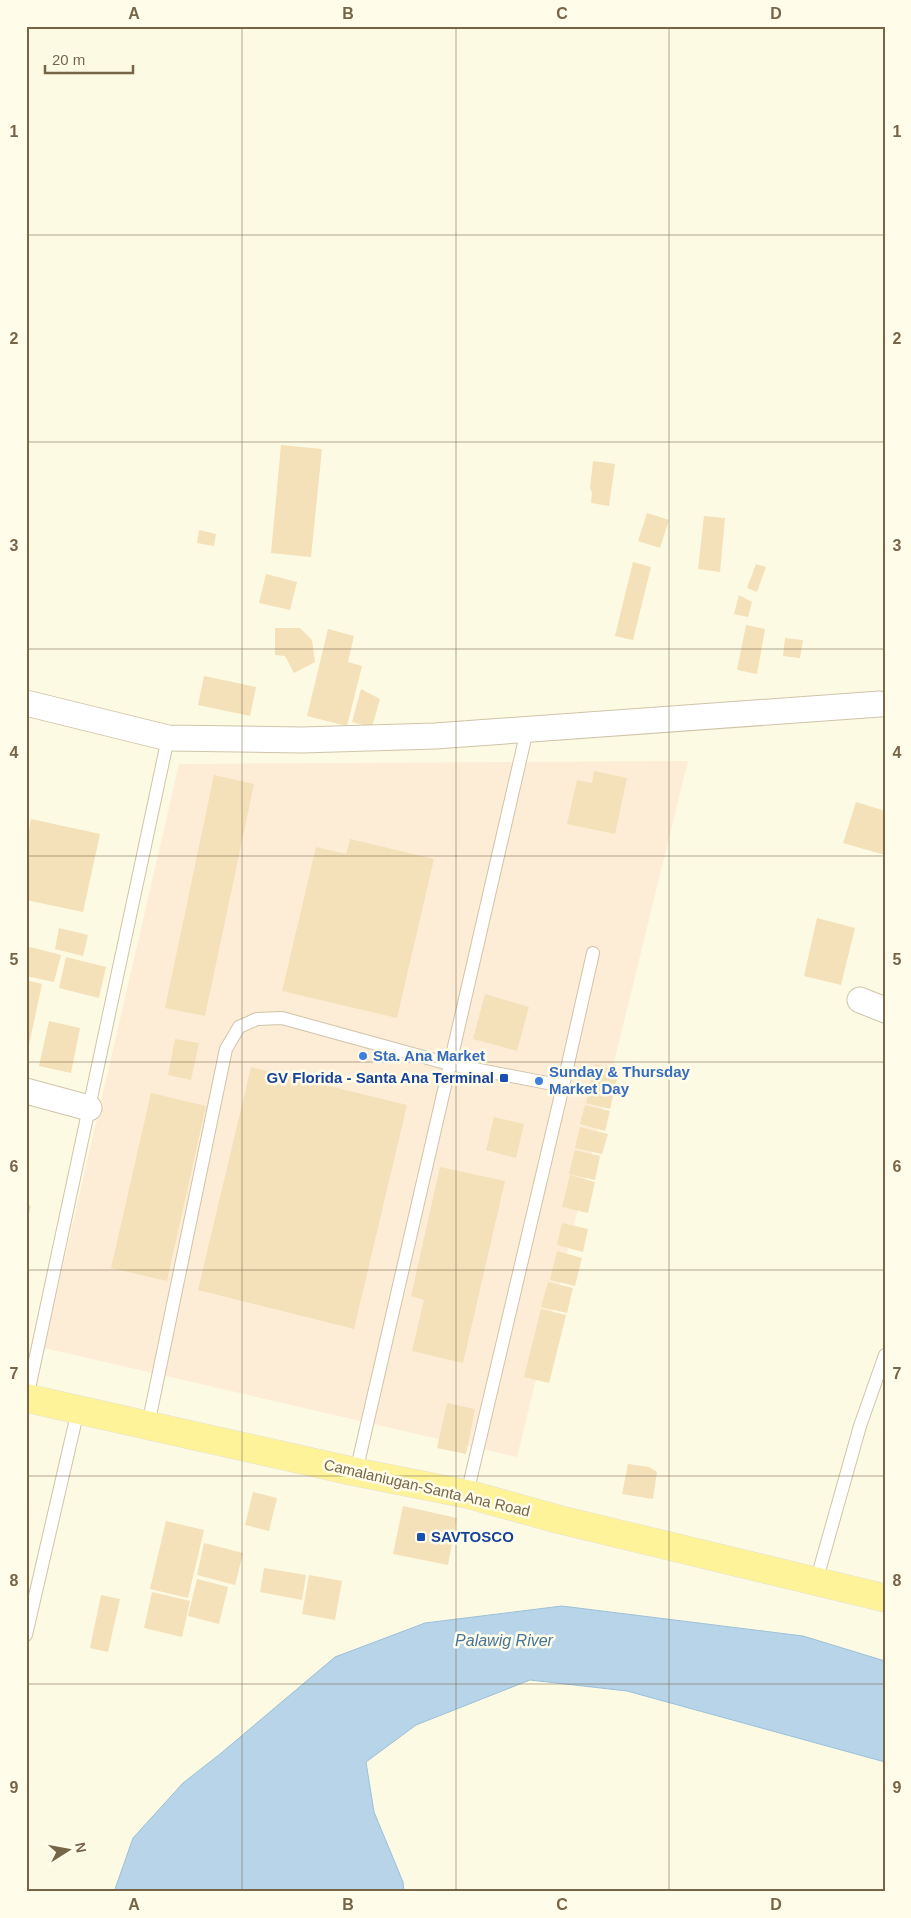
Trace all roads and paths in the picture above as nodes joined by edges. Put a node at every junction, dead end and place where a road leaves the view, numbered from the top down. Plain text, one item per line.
1 (26, 703) edge
2 (880, 704) dead end
3 (527, 730) junction
4 (168, 738) junction
5 (593, 953) dead end
6 (860, 1000) dead end
7 (885, 1010) edge
8 (450, 1064) junction
9 (563, 1086) junction
10 (26, 1091) edge
11 (89, 1108) junction
12 (885, 1355) edge
13 (27, 1398) edge
14 (78, 1410) junction
15 (148, 1425) junction
16 (356, 1472) junction
17 (467, 1494) junction
18 (816, 1582) junction
19 (885, 1598) edge
20 (26, 1636) edge

1 - 4 street
2 - 3 street
3 - 4 street
3 - 8 lane
4 - 11 lane
5 - 9 lane
6 - 7 street
8 - 9 lane
8 - 15 lane
8 - 16 lane
9 - 17 lane
10 - 11 street
11 - 13 lane
12 - 18 lane
13 - 14 main road, Camalaniugan-Santa Ana Road
14 - 15 main road, Camalaniugan-Santa Ana Road
14 - 20 lane
15 - 16 main road, Camalaniugan-Santa Ana Road
16 - 17 main road, Camalaniugan-Santa Ana Road
17 - 18 main road, Camalaniugan-Santa Ana Road
18 - 19 main road, Camalaniugan-Santa Ana Road

